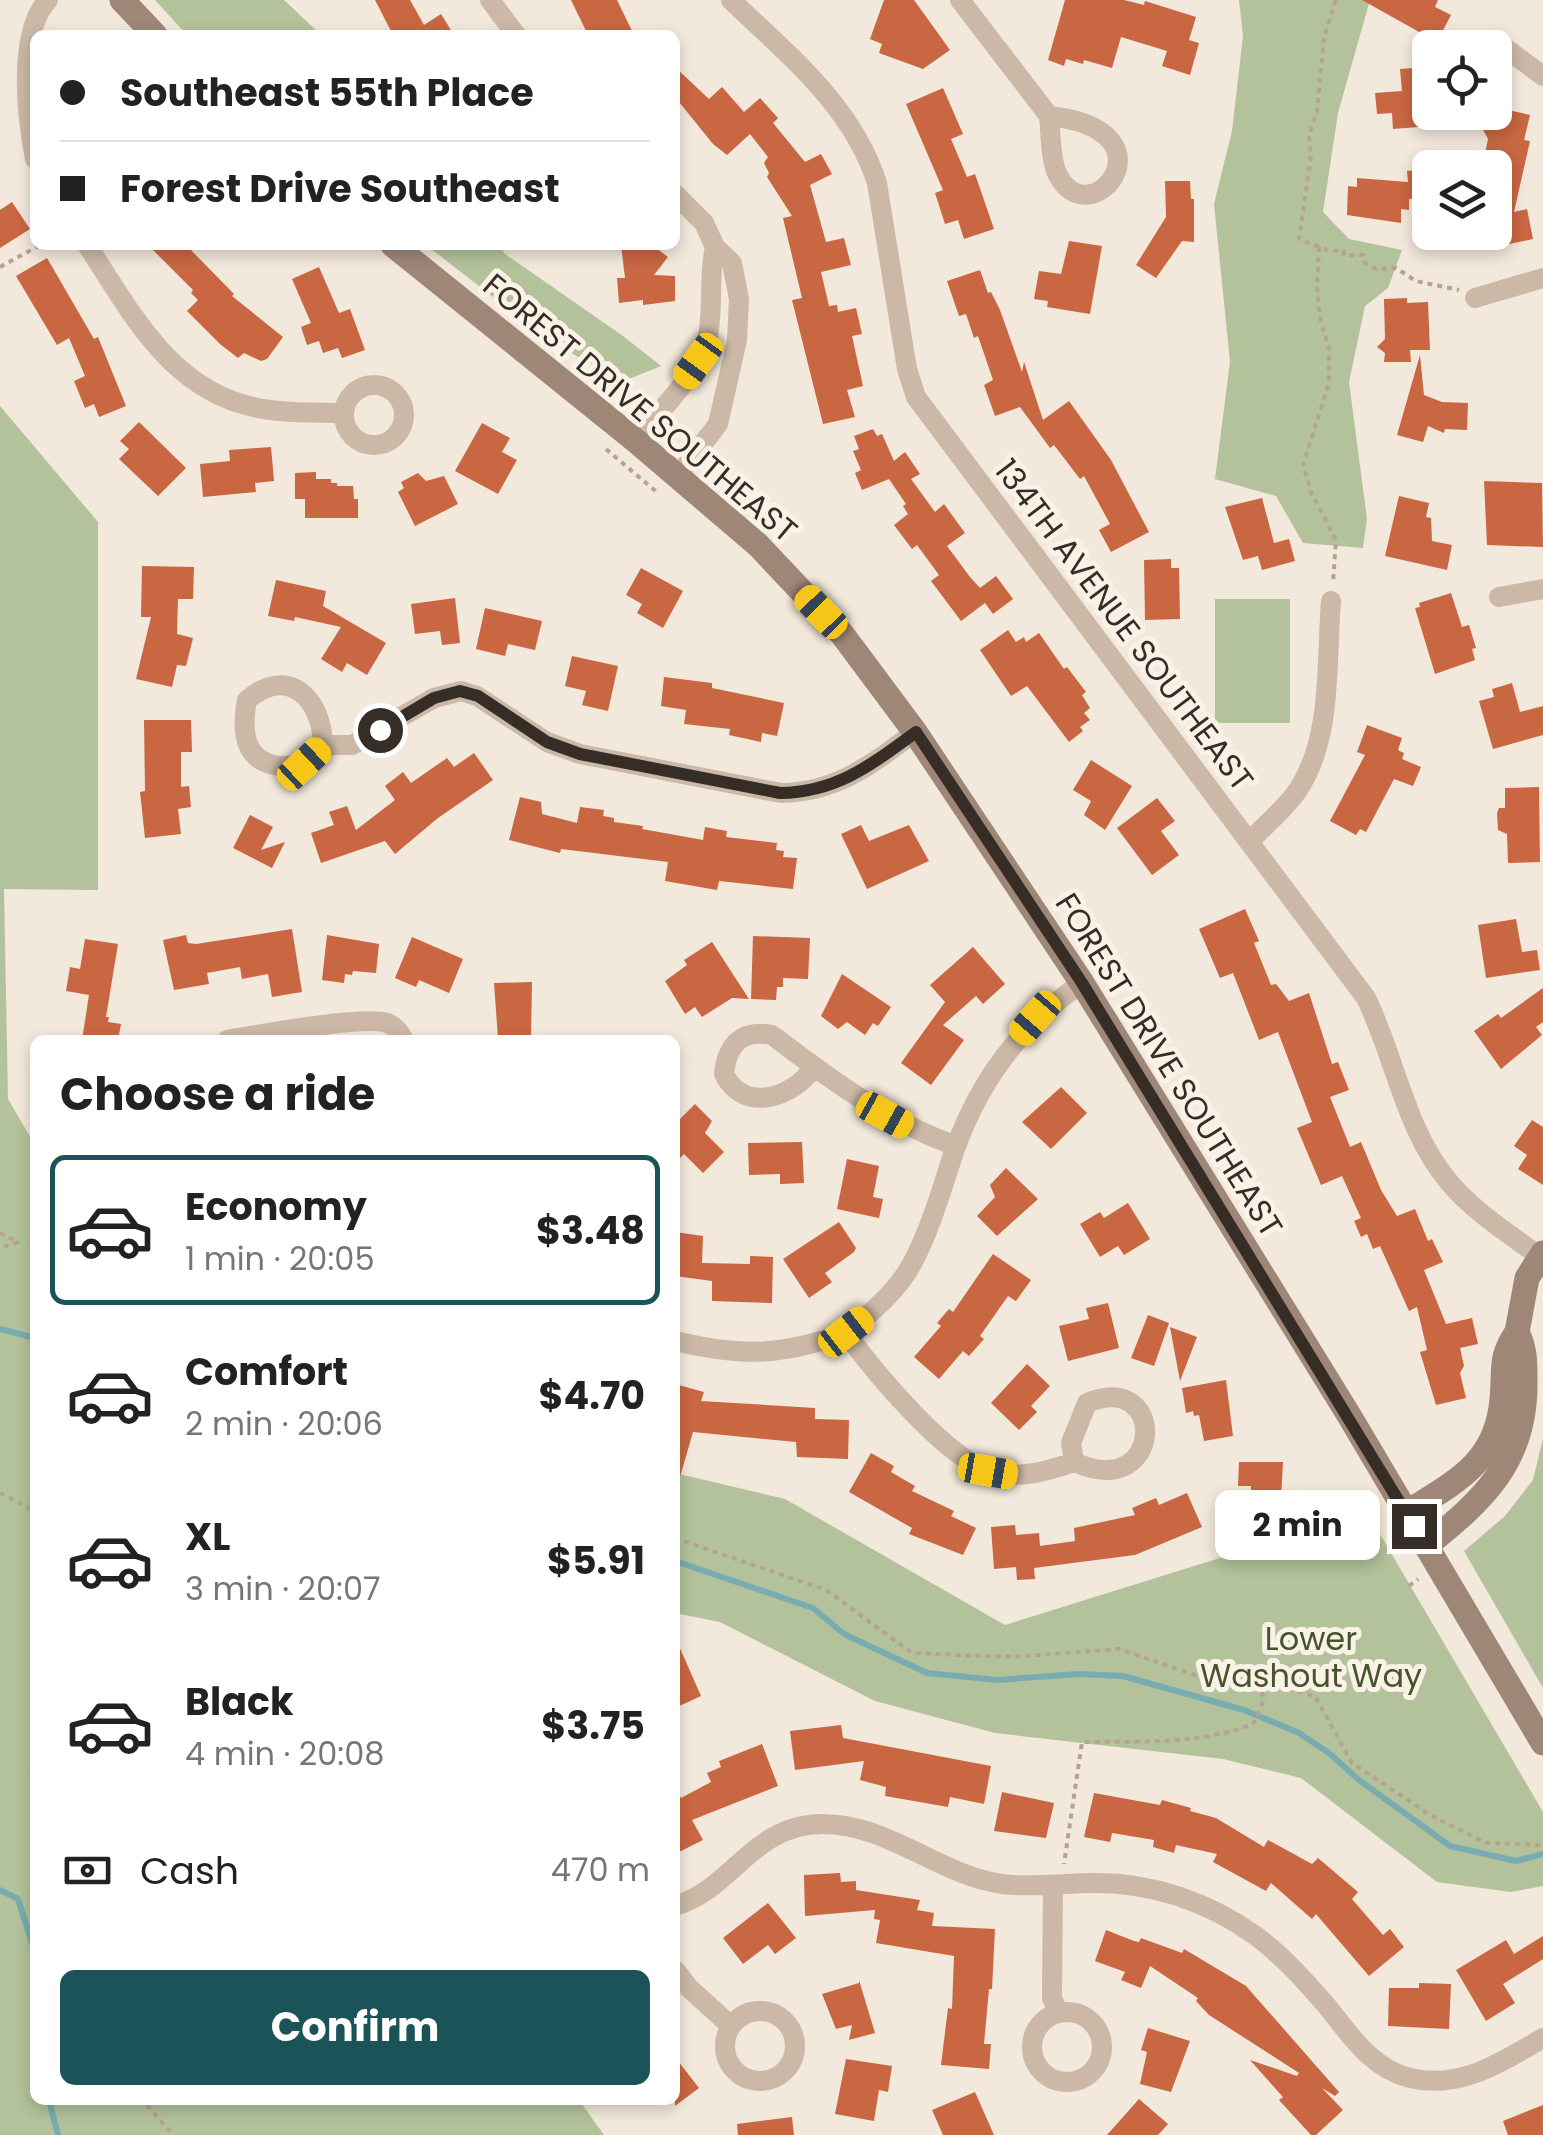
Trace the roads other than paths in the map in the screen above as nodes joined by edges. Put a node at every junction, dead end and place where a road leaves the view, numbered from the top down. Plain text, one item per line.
1 (48, 0) edge
2 (122, 0) edge
3 (490, 0) edge
4 (731, 0) edge
5 (960, 0) edge
6 (34, 30) edge
7 (150, 30) edge
8 (512, 30) edge
9 (30, 47) edge
10 (1512, 53) edge
11 (1543, 76) edge
12 (30, 85) edge
13 (1049, 116) dead end
14 (680, 199) edge
15 (715, 248) junction
16 (90, 250) edge
17 (399, 250) edge
18 (1543, 278) edge
19 (1476, 298) road end
20 (343, 413) dead end
21 (636, 440) junction
22 (670, 486) junction
23 (1543, 589) edge
24 (1499, 597) dead end
25 (1330, 601) road end
26 (916, 732) junction
27 (323, 745) junction
28 (1250, 840) junction
29 (1082, 983) junction
30 (320, 1034) edge
31 (402, 1035) edge
32 (814, 1067) dead end
33 (956, 1146) junction
34 (1541, 1254) edge
35 (846, 1332) junction
36 (1517, 1332) junction
37 (680, 1342) edge
38 (1074, 1462) dead end
39 (1406, 1513) junction
40 (1427, 1545) junction
41 (1543, 1743) edge
42 (1059, 1884) junction
43 (680, 1904) edge
44 (680, 1977) edge
45 (1058, 2012) dead end
46 (731, 2026) dead end
47 (1543, 2038) edge

1 - 6 street
2 - 7 main road
3 - 8 street
4 - 28 street, 134TH AVENUE SOUTHEAST
5 - 13 street
9 - 12 street
10 - 11 street
14 - 15 street
15 - 21 street
15 - 22 street
16 - 20 street
17 - 21 main road, FOREST DRIVE SOUTHEAST
18 - 19 street
21 - 22 main road, FOREST DRIVE SOUTHEAST
22 - 26 main road, FOREST DRIVE SOUTHEAST
23 - 24 street
25 - 28 street
26 - 27 street
26 - 29 main road, FOREST DRIVE SOUTHEAST
27 - 27 street
28 - 34 street, 134TH AVENUE SOUTHEAST
29 - 33 street
29 - 39 main road, FOREST DRIVE SOUTHEAST
30 - 31 street
32 - 33 street
33 - 35 street
34 - 36 main road
35 - 37 street
35 - 38 street
36 - 39 main road
36 - 40 main road
39 - 40 main road, FOREST DRIVE SOUTHEAST
40 - 41 main road, FOREST DRIVE SOUTHEAST
42 - 43 street
42 - 45 street
42 - 47 street
44 - 46 street

